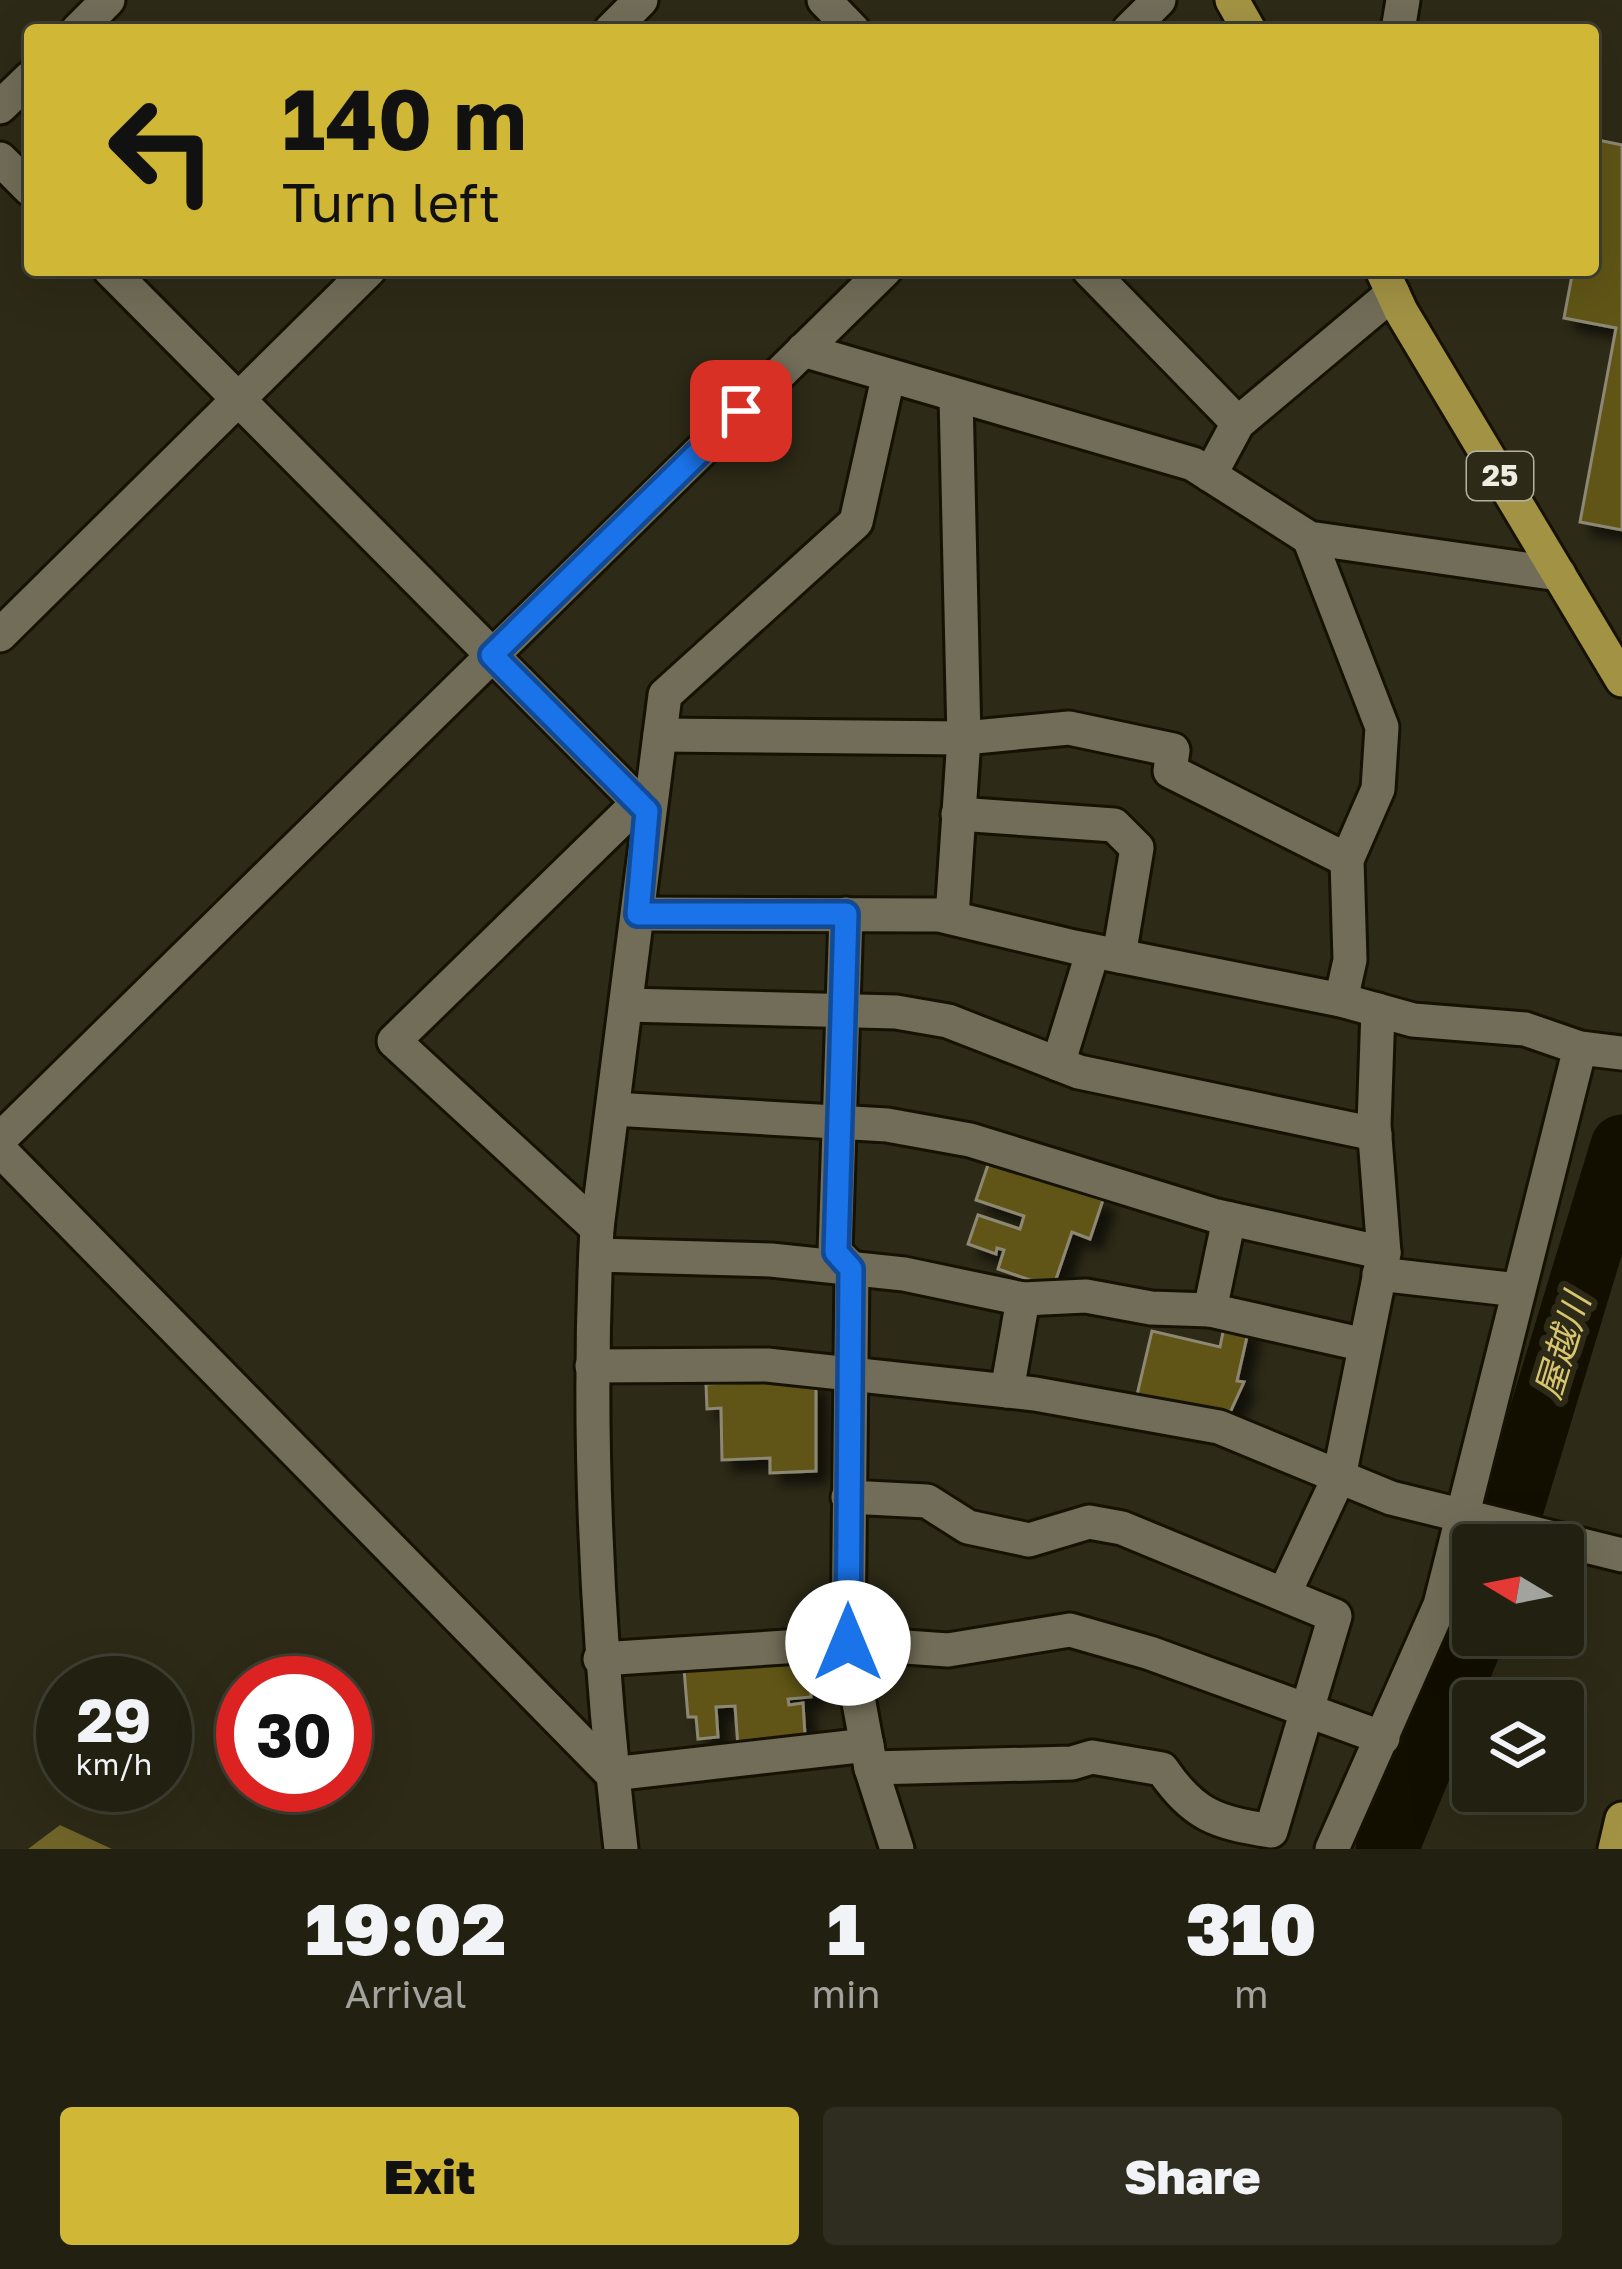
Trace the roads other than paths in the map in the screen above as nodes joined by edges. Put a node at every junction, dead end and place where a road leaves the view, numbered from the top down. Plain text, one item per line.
1 (108, 0) edge
2 (641, 0) edge
3 (824, 0) edge
4 (1159, 0) edge
5 (84, 24) edge
6 (617, 24) edge
7 (847, 24) edge
8 (1135, 24) edge
9 (24, 84) edge
10 (0, 107) edge
11 (0, 159) edge
12 (24, 184) edge
13 (116, 276) edge
14 (363, 276) edge
15 (878, 276) edge
16 (1094, 276) edge
17 (1388, 281) edge
18 (803, 350) junction
19 (888, 378) junction
20 (956, 397) junction
21 (238, 399) junction
22 (1238, 423) junction
23 (1210, 475) junction
24 (1309, 538) junction
25 (1559, 574) junction
26 (0, 635) edge
27 (492, 655) junction
28 (1622, 680) edge
29 (660, 735) junction
30 (964, 738) junction
31 (642, 807) junction
32 (958, 814) junction
33 (1347, 860) junction
34 (638, 914) junction
35 (846, 914) junction
36 (952, 917) junction
37 (1106, 953) junction
38 (1340, 1000) junction
39 (626, 1005) junction
40 (1378, 1010) junction
41 (843, 1011) junction
42 (1599, 1051) edge
43 (1058, 1064) junction
44 (613, 1109) junction
45 (839, 1123) junction
46 (1375, 1135) junction
47 (0, 1139) edge
48 (0, 1150) edge
49 (1229, 1219) junction
50 (596, 1241) junction
51 (1382, 1263) junction
52 (851, 1269) junction
53 (1518, 1290) junction
54 (1022, 1299) junction
55 (1210, 1310) junction
56 (1365, 1345) junction
57 (592, 1366) junction
58 (849, 1374) junction
59 (1007, 1391) junction
60 (1339, 1477) junction
61 (848, 1497) junction
62 (1468, 1515) junction
63 (1622, 1555) edge
64 (1285, 1592) junction
65 (848, 1643) junction
66 (600, 1659) junction
67 (1306, 1712) junction
68 (1383, 1738) junction
69 (869, 1756) junction
70 (612, 1774) junction
71 (1622, 1819) edge
72 (621, 1849) edge
73 (897, 1849) edge
74 (1332, 1849) edge
75 (1615, 1849) edge

1 - 5 street
2 - 6 street
3 - 7 street
4 - 8 street
9 - 10 street
11 - 12 street
13 - 21 street
14 - 21 street
15 - 18 street
16 - 22 street
17 - 22 street
17 - 25 main road, 25
18 - 19 street
18 - 27 street
19 - 20 street
19 - 29 street
20 - 23 street
20 - 30 street
21 - 26 street
21 - 27 street
22 - 23 street
23 - 24 street
24 - 25 street
24 - 33 street
25 - 28 main road, 25
27 - 31 street
27 - 47 street
29 - 30 street
29 - 31 street
30 - 32 street
30 - 33 street
31 - 34 street
31 - 50 street
32 - 36 street
32 - 37 street
33 - 38 street
34 - 35 street
34 - 39 street
35 - 36 street
35 - 41 street
36 - 37 street
37 - 38 street
37 - 43 street
38 - 40 street
39 - 41 street
39 - 44 street
40 - 42 street
40 - 46 street
41 - 43 street
41 - 45 street
42 - 53 street
43 - 46 street
44 - 45 street
44 - 50 street
45 - 49 street
45 - 52 street
46 - 51 street
48 - 70 street
49 - 51 street
49 - 55 street
50 - 52 street
50 - 57 street
51 - 53 street
51 - 56 street
52 - 54 street
52 - 58 street
53 - 62 street
54 - 55 street
54 - 59 street
55 - 56 street
56 - 60 street
57 - 58 street
57 - 66 street
58 - 59 street
58 - 61 street
59 - 60 street
60 - 62 street
60 - 64 street
61 - 64 street
61 - 65 street
62 - 63 street
62 - 68 street
64 - 67 street
65 - 66 street
65 - 67 street
65 - 69 street
66 - 70 street
67 - 68 street
67 - 69 street
68 - 74 street
69 - 70 street
69 - 73 street
70 - 72 street
71 - 75 main road

